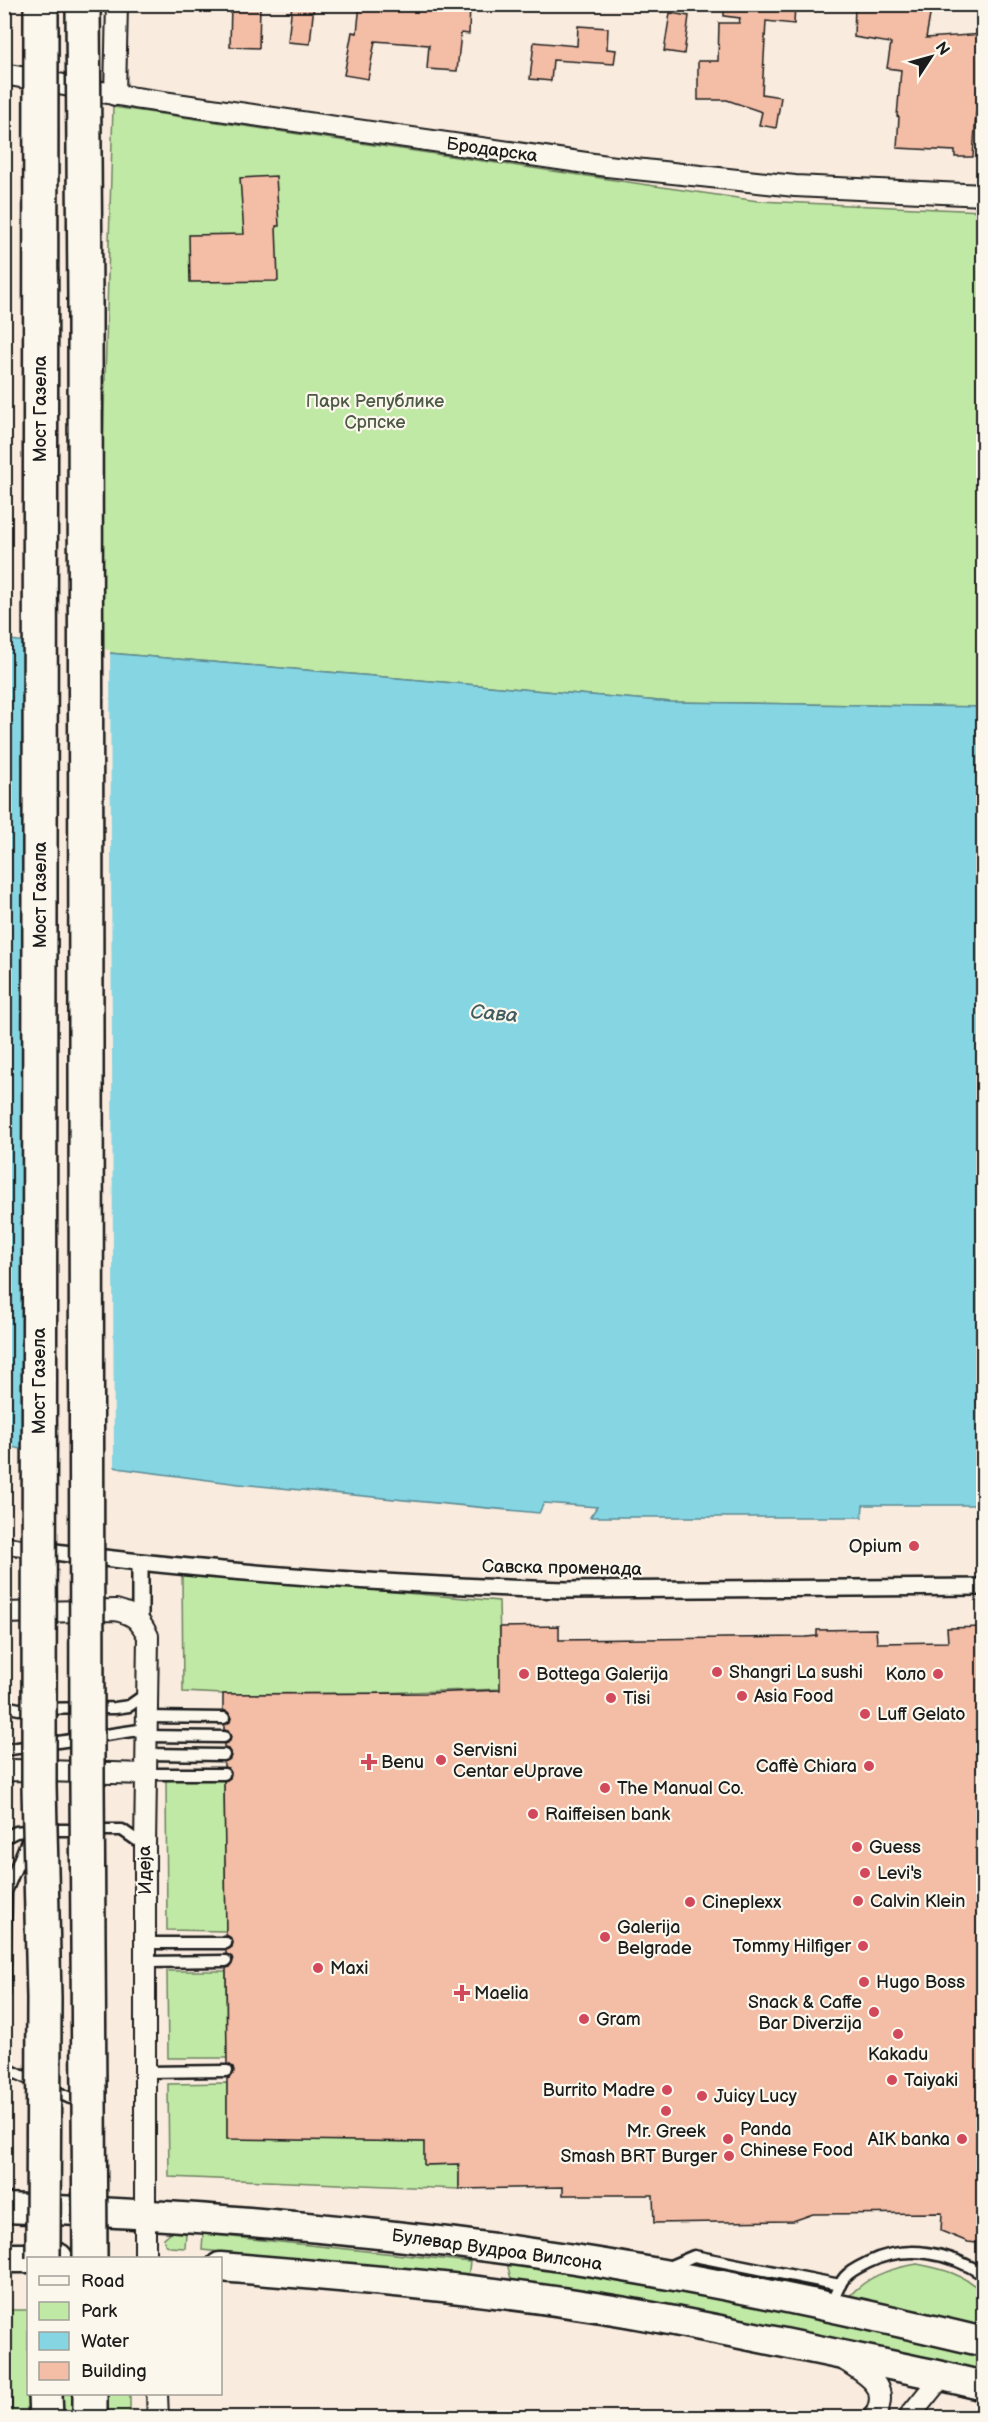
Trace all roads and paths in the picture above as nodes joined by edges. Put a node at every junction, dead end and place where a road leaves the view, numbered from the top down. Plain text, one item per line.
1 (41, 4) edge
2 (83, 4) edge
3 (117, 4) edge
4 (4, 74) edge
5 (115, 95) junction
6 (984, 195) edge
7 (4, 1545) edge
8 (140, 1563) junction
9 (984, 1587) edge
10 (4, 1612) edge
11 (140, 1621) junction
12 (147, 1694) junction
13 (4, 1706) edge
14 (224, 1718) dead end
15 (146, 1734) junction
16 (224, 1737) dead end
17 (4, 1750) edge
18 (224, 1755) dead end
19 (4, 1772) edge
20 (145, 1774) junction
21 (224, 1774) dead end
22 (97, 1829) junction
23 (32, 1830) junction
24 (4, 1838) edge
25 (145, 1846) junction
26 (226, 1943) dead end
27 (146, 1953) junction
28 (226, 1961) dead end
29 (4, 1994) edge
30 (4, 2041) edge
31 (227, 2071) dead end
32 (145, 2072) junction
33 (100, 2098) junction
34 (4, 2208) edge
35 (98, 2211) junction
36 (145, 2214) junction
37 (42, 2257) edge
38 (90, 2257) edge
39 (98, 2257) edge
40 (145, 2257) edge
41 (4, 2258) edge
42 (27, 2258) edge
43 (222, 2267) edge
44 (984, 2275) edge
45 (835, 2296) junction
46 (984, 2342) edge
47 (836, 2354) junction
48 (942, 2376) junction
49 (984, 2386) edge
50 (45, 2395) edge
51 (90, 2395) edge
52 (157, 2395) edge
53 (46, 2418) edge
54 (90, 2418) edge
55 (158, 2418) edge
56 (874, 2418) edge
57 (908, 2418) edge

1 - 37 highway, Мост Газела, bridge
2 - 38 highway, bridge
3 - 5 street
4 - 5 street, Бродарска
5 - 6 street, Бродарска
7 - 8 street, Савска променада
8 - 9 street, Савска променада
8 - 11 street
10 - 11 street
11 - 12 street, Идеја
12 - 13 lane
12 - 15 street, Идеја
14 - 15 lane
15 - 16 lane
15 - 17 lane
15 - 18 lane
15 - 20 street, Идеја
19 - 20 street
20 - 21 lane
20 - 25 street, Идеја
22 - 23 lane
22 - 25 lane
22 - 33 lane
23 - 24 lane
23 - 29 lane
25 - 27 street, Идеја
26 - 27 lane
27 - 28 lane
27 - 32 street, Идеја
30 - 33 lane
31 - 32 lane
32 - 36 street, Идеја
33 - 35 lane
34 - 35 main road, Булевар Вудроа Вилсона
35 - 36 main road, Булевар Вудроа Вилсона
35 - 39 lane
36 - 40 street, Идеја
36 - 45 main road, Булевар Вудроа Вилсона
41 - 42 main road
43 - 47 main road
44 - 45 lane
45 - 46 main road, Булевар Вудроа Вилсона
47 - 48 main road
47 - 56 street
48 - 49 main road
48 - 57 street
50 - 53 highway
51 - 54 highway
52 - 55 street

